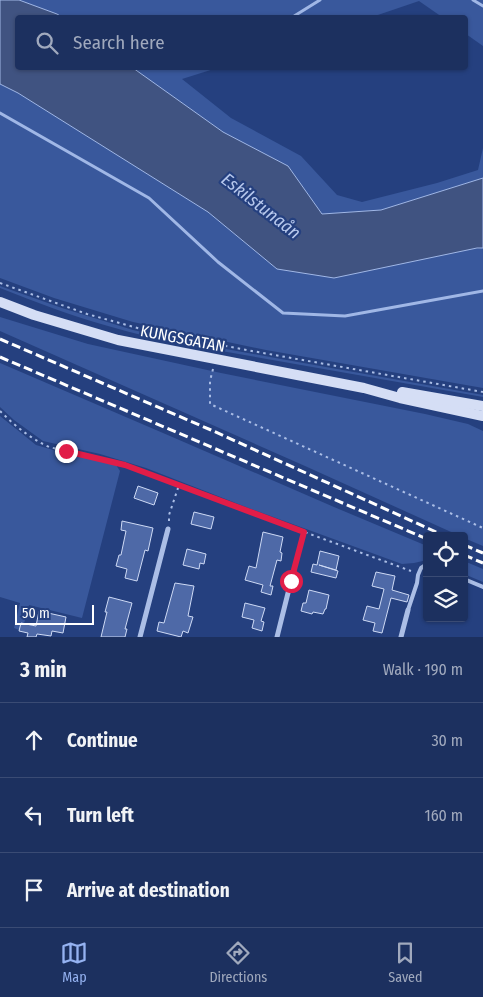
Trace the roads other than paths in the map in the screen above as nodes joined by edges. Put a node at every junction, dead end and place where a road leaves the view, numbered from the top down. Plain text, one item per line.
1 (0, 302) edge
2 (364, 388) junction
3 (483, 406) edge
4 (483, 416) edge
5 (168, 529) road end
6 (423, 567) edge
7 (291, 581) road end
8 (468, 581) edge
9 (483, 587) edge
10 (408, 610) joint
11 (140, 637) edge
12 (277, 637) edge
13 (402, 637) edge

1 - 2 main road, KUNGSGATAN
2 - 3 main road, KUNGSGATAN
2 - 4 main road, KUNGSGATAN
5 - 11 street
6 - 10 lane
7 - 12 street
8 - 9 lane
10 - 13 street

